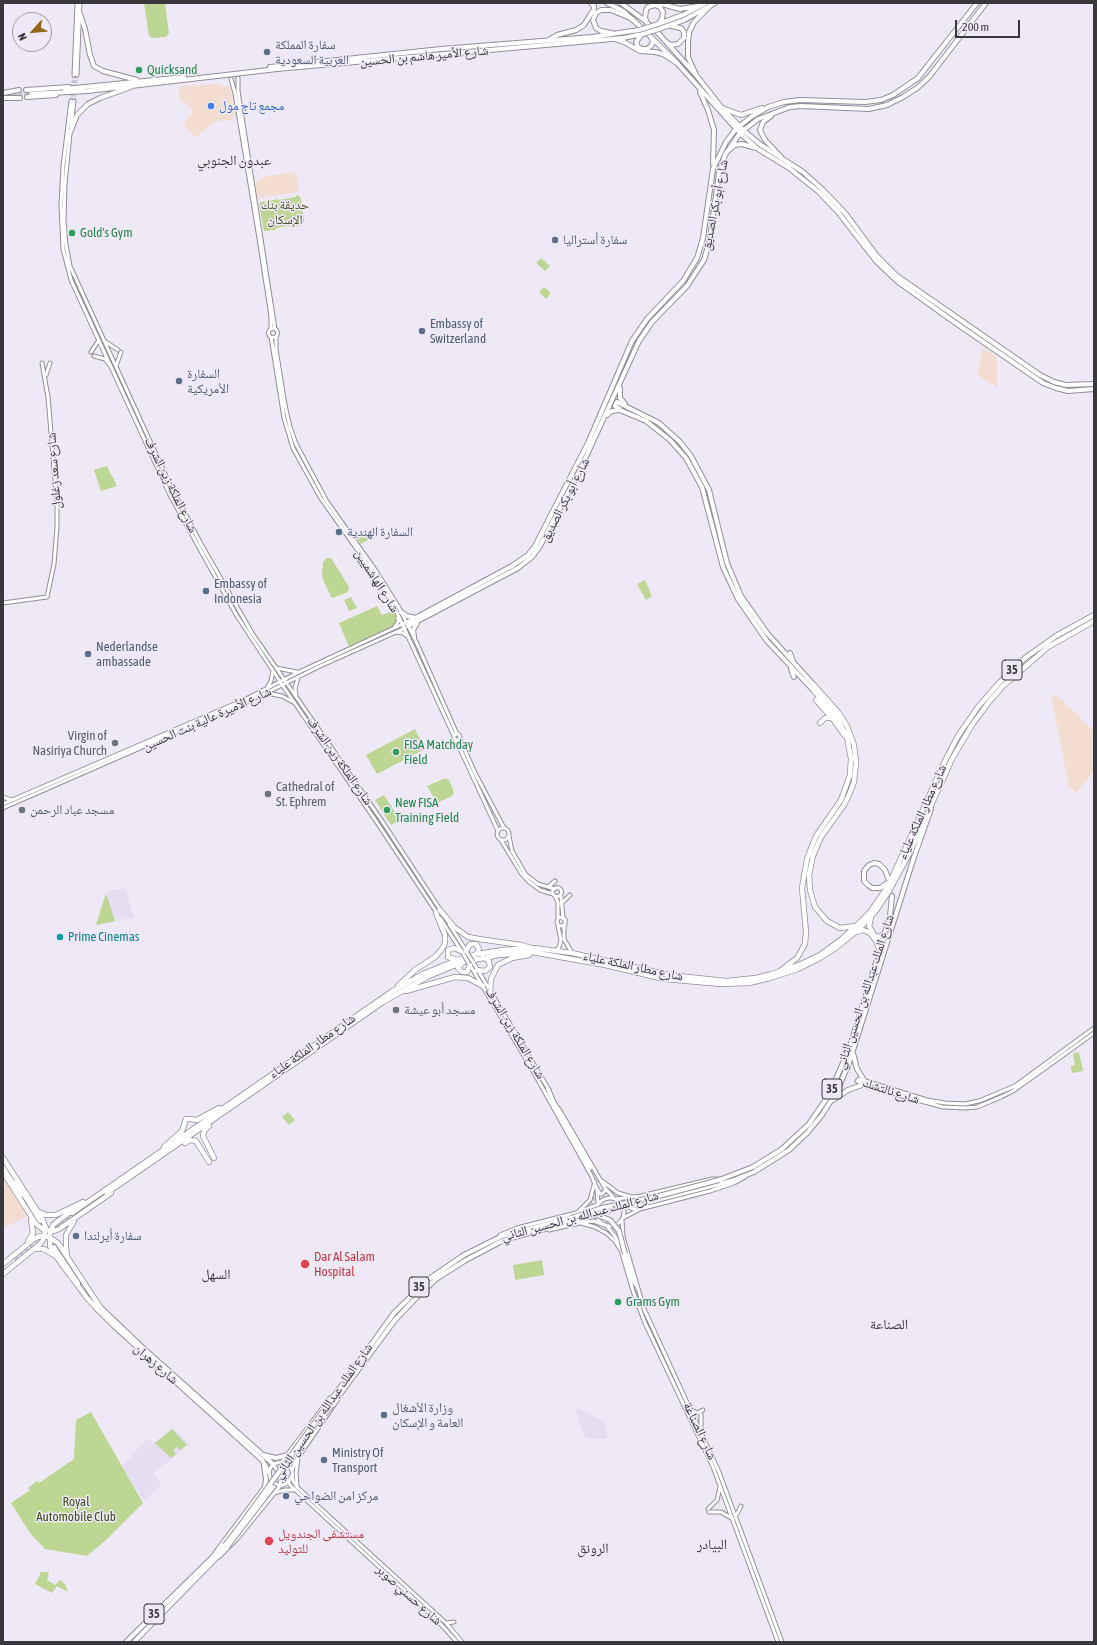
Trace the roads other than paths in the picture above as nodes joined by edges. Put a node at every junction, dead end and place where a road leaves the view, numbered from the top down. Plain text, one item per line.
1 (77, 3) edge
2 (80, 3) edge
3 (591, 3) edge
4 (607, 3) edge
5 (621, 3) edge
6 (658, 3) edge
7 (706, 3) edge
8 (977, 3) edge
9 (986, 3) edge
10 (713, 4) edge
11 (80, 14) junction
12 (633, 19) junction
13 (647, 23) junction
14 (657, 26) junction
15 (669, 26) junction
16 (641, 33) junction
17 (618, 34) junction
18 (651, 37) junction
19 (613, 39) junction
20 (549, 40) junction
21 (667, 43) junction
22 (677, 63) junction
23 (277, 68) junction
24 (696, 75) junction
25 (238, 78) dead end
26 (231, 79) dead end
27 (139, 82) junction
28 (698, 88) junction
29 (87, 89) junction
30 (19, 90) dead end
31 (26, 90) tunnel mouth
32 (13, 92) junction
33 (31, 92) tunnel mouth
34 (3, 93) edge
35 (27, 97) tunnel mouth
36 (3, 98) edge
37 (11, 98) junction
38 (20, 98) dead end
39 (768, 107) junction
40 (722, 108) junction
41 (776, 112) junction
42 (738, 128) junction
43 (741, 132) junction
44 (70, 133) junction
45 (758, 149) junction
46 (725, 154) junction
47 (781, 157) junction
48 (713, 169) junction
49 (271, 329) junction
50 (275, 329) junction
51 (271, 337) junction
52 (276, 337) junction
53 (99, 340) junction
54 (104, 340) junction
55 (91, 352) dead end
56 (94, 356) dead end
57 (42, 363) dead end
58 (50, 363) dead end
59 (116, 366) junction
60 (112, 368) junction
61 (46, 377) junction
62 (621, 383) junction
63 (1094, 384) edge
64 (1094, 389) edge
65 (628, 407) junction
66 (626, 412) junction
67 (604, 419) junction
68 (457, 598) junction
69 (3, 603) edge
70 (738, 606) dead end
71 (745, 610) junction
72 (400, 614) junction
73 (1094, 615) edge
74 (417, 620) junction
75 (1094, 621) edge
76 (406, 625) junction
77 (395, 630) junction
78 (412, 638) junction
79 (790, 653) dead end
80 (792, 665) junction
81 (275, 669) junction
82 (299, 672) junction
83 (299, 677) junction
84 (794, 677) dead end
85 (284, 680) junction
86 (280, 682) junction
87 (286, 683) junction
88 (813, 684) joint
89 (282, 685) junction
90 (266, 689) junction
91 (814, 691) joint
92 (266, 693) junction
93 (816, 700) dead end
94 (294, 702) junction
95 (301, 706) junction
96 (832, 718) junction
97 (820, 723) dead end
98 (188, 726) junction
99 (457, 737) junction
100 (847, 737) junction
101 (846, 796) junction
102 (3, 797) edge
103 (11, 800) junction
104 (3, 804) edge
105 (932, 804) junction
106 (3, 808) edge
107 (504, 828) junction
108 (498, 831) junction
109 (509, 836) junction
110 (502, 840) junction
111 (889, 879) junction
112 (555, 881) dead end
113 (546, 888) junction
114 (555, 889) junction
115 (554, 895) junction
116 (561, 895) junction
117 (570, 895) dead end
118 (892, 896) dead end
119 (562, 904) junction
120 (438, 911) junction
121 (872, 912) junction
122 (558, 918) junction
123 (563, 918) junction
124 (558, 925) junction
125 (564, 926) junction
126 (856, 926) junction
127 (856, 932) junction
128 (885, 933) junction
129 (534, 951) junction
130 (556, 951) junction
131 (880, 951) junction
132 (465, 952) junction
133 (572, 953) junction
134 (477, 954) junction
135 (483, 957) junction
136 (456, 960) junction
137 (463, 962) junction
138 (471, 964) junction
139 (477, 970) junction
140 (779, 972) junction
141 (483, 986) junction
142 (490, 992) junction
143 (393, 993) junction
144 (1094, 1028) edge
145 (1094, 1033) edge
146 (853, 1052) junction
147 (863, 1082) junction
148 (548, 1089) junction
149 (831, 1101) junction
150 (229, 1106) junction
151 (159, 1156) junction
152 (214, 1158) dead end
153 (3, 1160) edge
154 (209, 1162) dead end
155 (3, 1167) edge
156 (590, 1168) dead end
157 (3, 1172) edge
158 (750, 1174) junction
159 (128, 1177) junction
160 (600, 1179) junction
161 (720, 1180) junction
162 (595, 1182) junction
163 (605, 1188) junction
164 (597, 1189) junction
165 (704, 1193) junction
166 (636, 1197) junction
167 (615, 1198) junction
168 (629, 1198) junction
169 (705, 1198) dead end
170 (83, 1202) junction
171 (598, 1204) junction
172 (633, 1206) tunnel mouth
173 (636, 1210) junction
174 (38, 1211) junction
175 (28, 1213) junction
176 (577, 1213) junction
177 (74, 1215) junction
178 (571, 1218) junction
179 (622, 1219) junction
180 (585, 1220) junction
181 (578, 1221) junction
182 (602, 1224) junction
183 (606, 1226) junction
184 (622, 1232) junction
185 (48, 1234) junction
186 (616, 1236) junction
187 (496, 1239) junction
188 (26, 1244) junction
189 (55, 1246) dead end
190 (34, 1249) junction
191 (624, 1254) junction
192 (56, 1256) junction
193 (68, 1259) junction
194 (3, 1265) edge
195 (3, 1270) edge
196 (3, 1274) edge
197 (636, 1285) junction
198 (99, 1309) junction
199 (337, 1394) junction
200 (691, 1410) junction
201 (703, 1410) dead end
202 (701, 1414) dead end
203 (701, 1430) junction
204 (251, 1450) junction
205 (261, 1454) junction
206 (289, 1454) junction
207 (299, 1456) junction
208 (297, 1459) junction
209 (282, 1462) junction
210 (273, 1464) junction
211 (269, 1474) junction
212 (292, 1474) junction
213 (288, 1483) junction
214 (280, 1486) junction
215 (720, 1486) junction
216 (265, 1487) junction
217 (296, 1488) junction
218 (272, 1494) junction
219 (741, 1506) dead end
220 (736, 1516) junction
221 (733, 1519) junction
222 (369, 1556) junction
223 (215, 1557) junction
224 (454, 1622) dead end
225 (446, 1623) junction
226 (126, 1642) edge
227 (134, 1642) edge
228 (457, 1642) edge
229 (462, 1642) edge
230 (778, 1642) edge
231 (782, 1642) edge

1 - 11 main road
2 - 11 main road
3 - 20 main road
4 - 12 main road
5 - 13 main road
6 - 7 main road
7 - 14 main road, شارع الأمير هاشم بن الحسين
8 - 39 main road, شارع أبو بكر الصديق
9 - 41 main road, شارع أبو بكر الصديق
10 - 15 main road, شارع الأمير هاشم بن الحسين
10 - 24 main road
11 - 27 main road
12 - 17 main road
12 - 18 main road
13 - 14 main road
13 - 21 main road
14 - 15 main road, شارع الأمير هاشم بن الحسين
14 - 16 main road, شارع الأمير هاشم بن الحسين, bridge
15 - 21 main road
16 - 17 main road, شارع الأمير هاشم بن الحسين
16 - 18 main road
16 - 19 main road, شارع الأمير هاشم بن الحسين
17 - 20 main road, شارع الأمير هاشم بن الحسين
18 - 22 main road
19 - 22 main road
19 - 23 main road, شارع الأمير هاشم بن الحسين
20 - 23 main road, شارع الأمير هاشم بن الحسين
21 - 24 main road
22 - 28 main road
23 - 27 main road, شارع الأمير هاشم بن الحسين
24 - 40 main road
25 - 50 main road
26 - 49 main road
27 - 29 main road, شارع الأمير هاشم بن الحسين
27 - 44 main road
28 - 42 main road
28 - 48 main road
29 - 31 main road
29 - 33 main road, شارع الأمير هاشم بن الحسين
29 - 35 main road
30 - 32 main road
32 - 34 main road
32 - 37 main road
36 - 37 main road
37 - 38 main road
39 - 40 main road
39 - 42 main road, شارع أبو بكر الصديق
40 - 42 main road
41 - 43 main road, شارع أبو بكر الصديق
41 - 47 main road
42 - 43 main road
42 - 48 main road, شارع أبو بكر الصديق
43 - 45 main road
43 - 46 main road, شارع أبو بكر الصديق
43 - 47 main road
44 - 53 main road, شارع الملكة زين الشرف
44 - 54 main road, شارع الملكة زين الشرف
45 - 46 main road
45 - 64 main road
46 - 62 main road, شارع أبو بكر الصديق
47 - 63 main road
48 - 68 main road, شارع أبو بكر الصديق
49 - 50 main road
49 - 51 main road
50 - 52 main road
51 - 52 main road
51 - 72 main road, شارع الهاشميين
52 - 72 main road, شارع الهاشميين
53 - 55 main road
53 - 60 main road, شارع الملكة زين الشرف
54 - 59 main road, شارع الملكة زين الشرف
54 - 59 main road
56 - 60 main road
57 - 61 main road, شارع سعد زغلول
58 - 61 main road, شارع سعد زغلول
59 - 81 main road, شارع الملكة زين الشرف
60 - 81 main road, شارع الملكة زين الشرف
61 - 69 main road, شارع سعد زغلول
62 - 65 main road
62 - 67 main road, شارع أبو بكر الصديق
65 - 66 main road
65 - 80 main road
66 - 67 main road
66 - 71 main road
67 - 68 main road, شارع أبو بكر الصديق
68 - 74 main road, شارع أبو بكر الصديق
70 - 71 main road
71 - 80 main road
72 - 74 main road
72 - 76 main road, شارع الهاشميين
72 - 77 main road
73 - 111 highway, شارع مطار الملكة علياء / 35
74 - 76 main road, شارع أبو بكر الصديق
74 - 78 main road
75 - 105 highway, شارع مطار الملكة علياء / 35
76 - 77 main road, شارع الأميرة عالية بنت الحسين
76 - 78 main road, شارع الهاشميين
77 - 78 main road
77 - 82 main road, شارع الأميرة عالية بنت الحسين
77 - 83 main road, شارع الأميرة عالية بنت الحسين
78 - 99 main road, شارع الهاشميين
79 - 80 main road
80 - 84 main road
80 - 88 main road
80 - 91 main road
81 - 82 main road
81 - 85 main road, شارع الملكة زين الشرف
81 - 86 main road, شارع الملكة زين الشرف
81 - 90 main road
82 - 85 main road, شارع الأميرة عالية بنت الحسين
83 - 87 main road, شارع الأميرة عالية بنت الحسين
83 - 95 main road
85 - 86 main road, شارع الأميرة عالية بنت الحسين
85 - 87 main road, شارع الملكة زين الشرف
86 - 89 main road, شارع الملكة زين الشرف
86 - 90 main road, شارع الأميرة عالية بنت الحسين
87 - 89 main road, شارع الأميرة عالية بنت الحسين
87 - 95 main road, شارع الملكة زين الشرف
88 - 101 highway
89 - 92 main road, شارع الأميرة عالية بنت الحسين
89 - 94 main road, شارع الملكة زين الشرف
90 - 98 main road, شارع الأميرة عالية بنت الحسين
91 - 100 highway
92 - 94 main road
92 - 98 main road, شارع الأميرة عالية بنت الحسين
93 - 96 highway
94 - 120 main road, شارع الملكة زين الشرف
95 - 120 main road, شارع الملكة زين الشرف
96 - 97 highway
96 - 100 highway
98 - 103 main road, شارع الأميرة عالية بنت الحسين
98 - 106 main road, شارع الأميرة عالية بنت الحسين
99 - 107 main road, شارع الهاشميين
99 - 108 main road, شارع الهاشميين
100 - 101 highway
101 - 126 highway
101 - 140 highway
102 - 103 main road
103 - 104 main road, شارع الأميرة عالية بنت الحسين
105 - 121 highway, شارع مطار الملكة علياء / 35
105 - 146 main road, شارع الملك عبدالله بن الحسين الثاني / 35
107 - 108 main road
107 - 109 main road
108 - 110 main road
109 - 110 main road
109 - 113 main road
110 - 115 main road
111 - 111 main road
111 - 121 highway, شارع مطار الملكة علياء / 35
112 - 113 main road
113 - 114 main road
114 - 115 main road
114 - 116 main road
115 - 116 main road
115 - 122 main road
116 - 119 main road
117 - 119 main road
118 - 128 main road, شارع الملك عبدالله بن الحسين الثاني / 35
119 - 123 main road
120 - 129 highway
120 - 132 main road, شارع الملكة زين الشرف
120 - 143 highway
121 - 126 highway, شارع مطار الملكة علياء
121 - 127 highway, شارع مطار الملكة علياء
121 - 128 highway
122 - 123 main road
122 - 124 main road
123 - 125 main road
124 - 125 main road
124 - 130 main road
125 - 133 main road
126 - 140 highway, شارع مطار الملكة علياء
127 - 129 highway, شارع مطار الملكة علياء
127 - 131 highway
128 - 131 main road, شارع الملك عبدالله بن الحسين الثاني / 35
129 - 130 highway, شارع مطار الملكة علياء
129 - 134 highway, شارع مطار الملكة علياء
129 - 135 highway, شارع مطار الملكة علياء
129 - 142 highway
130 - 133 highway, شارع مطار الملكة علياء
131 - 161 main road, شارع الملك عبدالله بن الحسين الثاني / 35
132 - 134 highway
132 - 136 highway
132 - 138 main road, شارع الملكة زين الشرف, bridge
133 - 140 highway, شارع مطار الملكة علياء
134 - 136 highway, شارع مطار الملكة علياء
135 - 137 highway, شارع مطار الملكة علياء
135 - 139 highway
136 - 143 highway, شارع مطار الملكة علياء
137 - 138 highway
137 - 143 highway, شارع مطار الملكة علياء
138 - 139 main road, شارع الملكة زين الشرف
138 - 141 main road, شارع الملكة زين الشرف
139 - 142 main road, شارع الملكة زين الشرف
141 - 143 highway
141 - 162 main road, شارع الملكة زين الشرف
142 - 148 main road, شارع الملكة زين الشرف
143 - 150 highway, شارع مطار الملكة علياء
144 - 147 main road, شارع نالتشك
145 - 147 main road, شارع نالتشك
146 - 147 main road
146 - 149 main road, شارع الملك عبدالله بن الحسين الثاني / 35
147 - 149 main road
148 - 156 main road
148 - 160 main road, شارع الملكة زين الشرف
149 - 158 main road, شارع الملك عبدالله بن الحسين الثاني / 35
150 - 151 highway, شارع مطار الملكة علياء
150 - 151 highway
150 - 152 highway
151 - 154 highway
151 - 159 highway, شارع مطار الملكة علياء
153 - 155 main road
153 - 174 highway
157 - 175 highway
158 - 165 main road
158 - 172 main road, شارع الملك عبدالله بن الحسين الثاني / 35
159 - 170 highway
159 - 177 highway
160 - 163 main road, شارع الملكة زين الشرف
160 - 166 main road
161 - 166 main road
161 - 178 main road, شارع الملك عبدالله بن الحسين الثاني / 35, bridge
162 - 164 main road, شارع الملكة زين الشرف
162 - 176 main road
163 - 164 main road
163 - 167 main road, شارع الملكة زين الشرف
164 - 171 main road, شارع الملكة زين الشرف
165 - 169 main road
165 - 173 main road
166 - 168 main road
167 - 168 main road
167 - 171 main road
167 - 179 main road
168 - 173 main road
170 - 174 highway
170 - 185 highway
171 - 176 main road
171 - 182 main road
173 - 179 main road
174 - 185 highway
175 - 185 highway
175 - 188 highway
176 - 180 main road
176 - 187 main road
177 - 185 highway
177 - 193 highway
178 - 187 main road, شارع الملك عبدالله بن الحسين الثاني / 35
178 - 191 main road, bridge
179 - 183 main road
179 - 184 main road, شارع الصناعة
180 - 181 main road, شارع الملك عبدالله بن الحسين الثاني / 35
180 - 182 main road
181 - 191 main road
181 - 199 main road, شارع الملك عبدالله بن الحسين الثاني / 35
182 - 183 main road
183 - 186 main road, شارع الصناعة
184 - 186 main road
184 - 197 main road, شارع الصناعة
185 - 188 highway
185 - 190 highway
185 - 192 highway
185 - 193 highway
186 - 191 main road, شارع الصناعة
187 - 199 main road, شارع الملك عبدالله بن الحسين الثاني / 35
188 - 194 highway
189 - 198 main road, شارع زهران
190 - 192 highway
190 - 196 highway
191 - 197 main road
191 - 215 main road, شارع الصناعة
192 - 198 highway
193 - 198 highway
194 - 195 highway
197 - 200 main road, شارع الصناعة
198 - 204 main road, شارع زهران
198 - 205 main road, شارع زهران
199 - 206 main road
199 - 207 main road
199 - 223 main road, شارع الملك عبدالله بن الحسين الثاني / 35, bridge
200 - 201 main road
200 - 203 main road, شارع الصناعة
202 - 203 main road
203 - 220 main road, شارع الصناعة
204 - 211 main road, شارع زهران
204 - 216 main road
205 - 206 main road
205 - 210 main road, شارع زهران
206 - 208 main road
206 - 209 main road
207 - 208 main road
207 - 217 main road
208 - 212 main road
209 - 210 main road
209 - 212 main road
209 - 213 main road, شارع حسني صوبر
210 - 211 main road
210 - 214 main road
211 - 214 main road
211 - 216 main road
212 - 213 main road
212 - 217 main road, شارع حسني صوبر
213 - 214 main road
213 - 217 main road, شارع حسني صوبر
214 - 218 main road
215 - 221 main road, شارع الصناعة
215 - 221 main road
216 - 218 main road
216 - 223 main road
217 - 218 main road
217 - 222 main road, شارع حسني صوبر
218 - 223 main road
219 - 220 main road
220 - 231 main road, شارع الصناعة
221 - 230 main road, شارع الصناعة
222 - 225 main road, شارع حسني صوبر
222 - 228 main road, شارع حسني صوبر
223 - 226 main road, شارع الملك عبدالله بن الحسين الثاني / 35
223 - 227 main road, شارع الملك عبدالله بن الحسين الثاني / 35
224 - 225 main road
225 - 229 main road, شارع حسني صوبر

